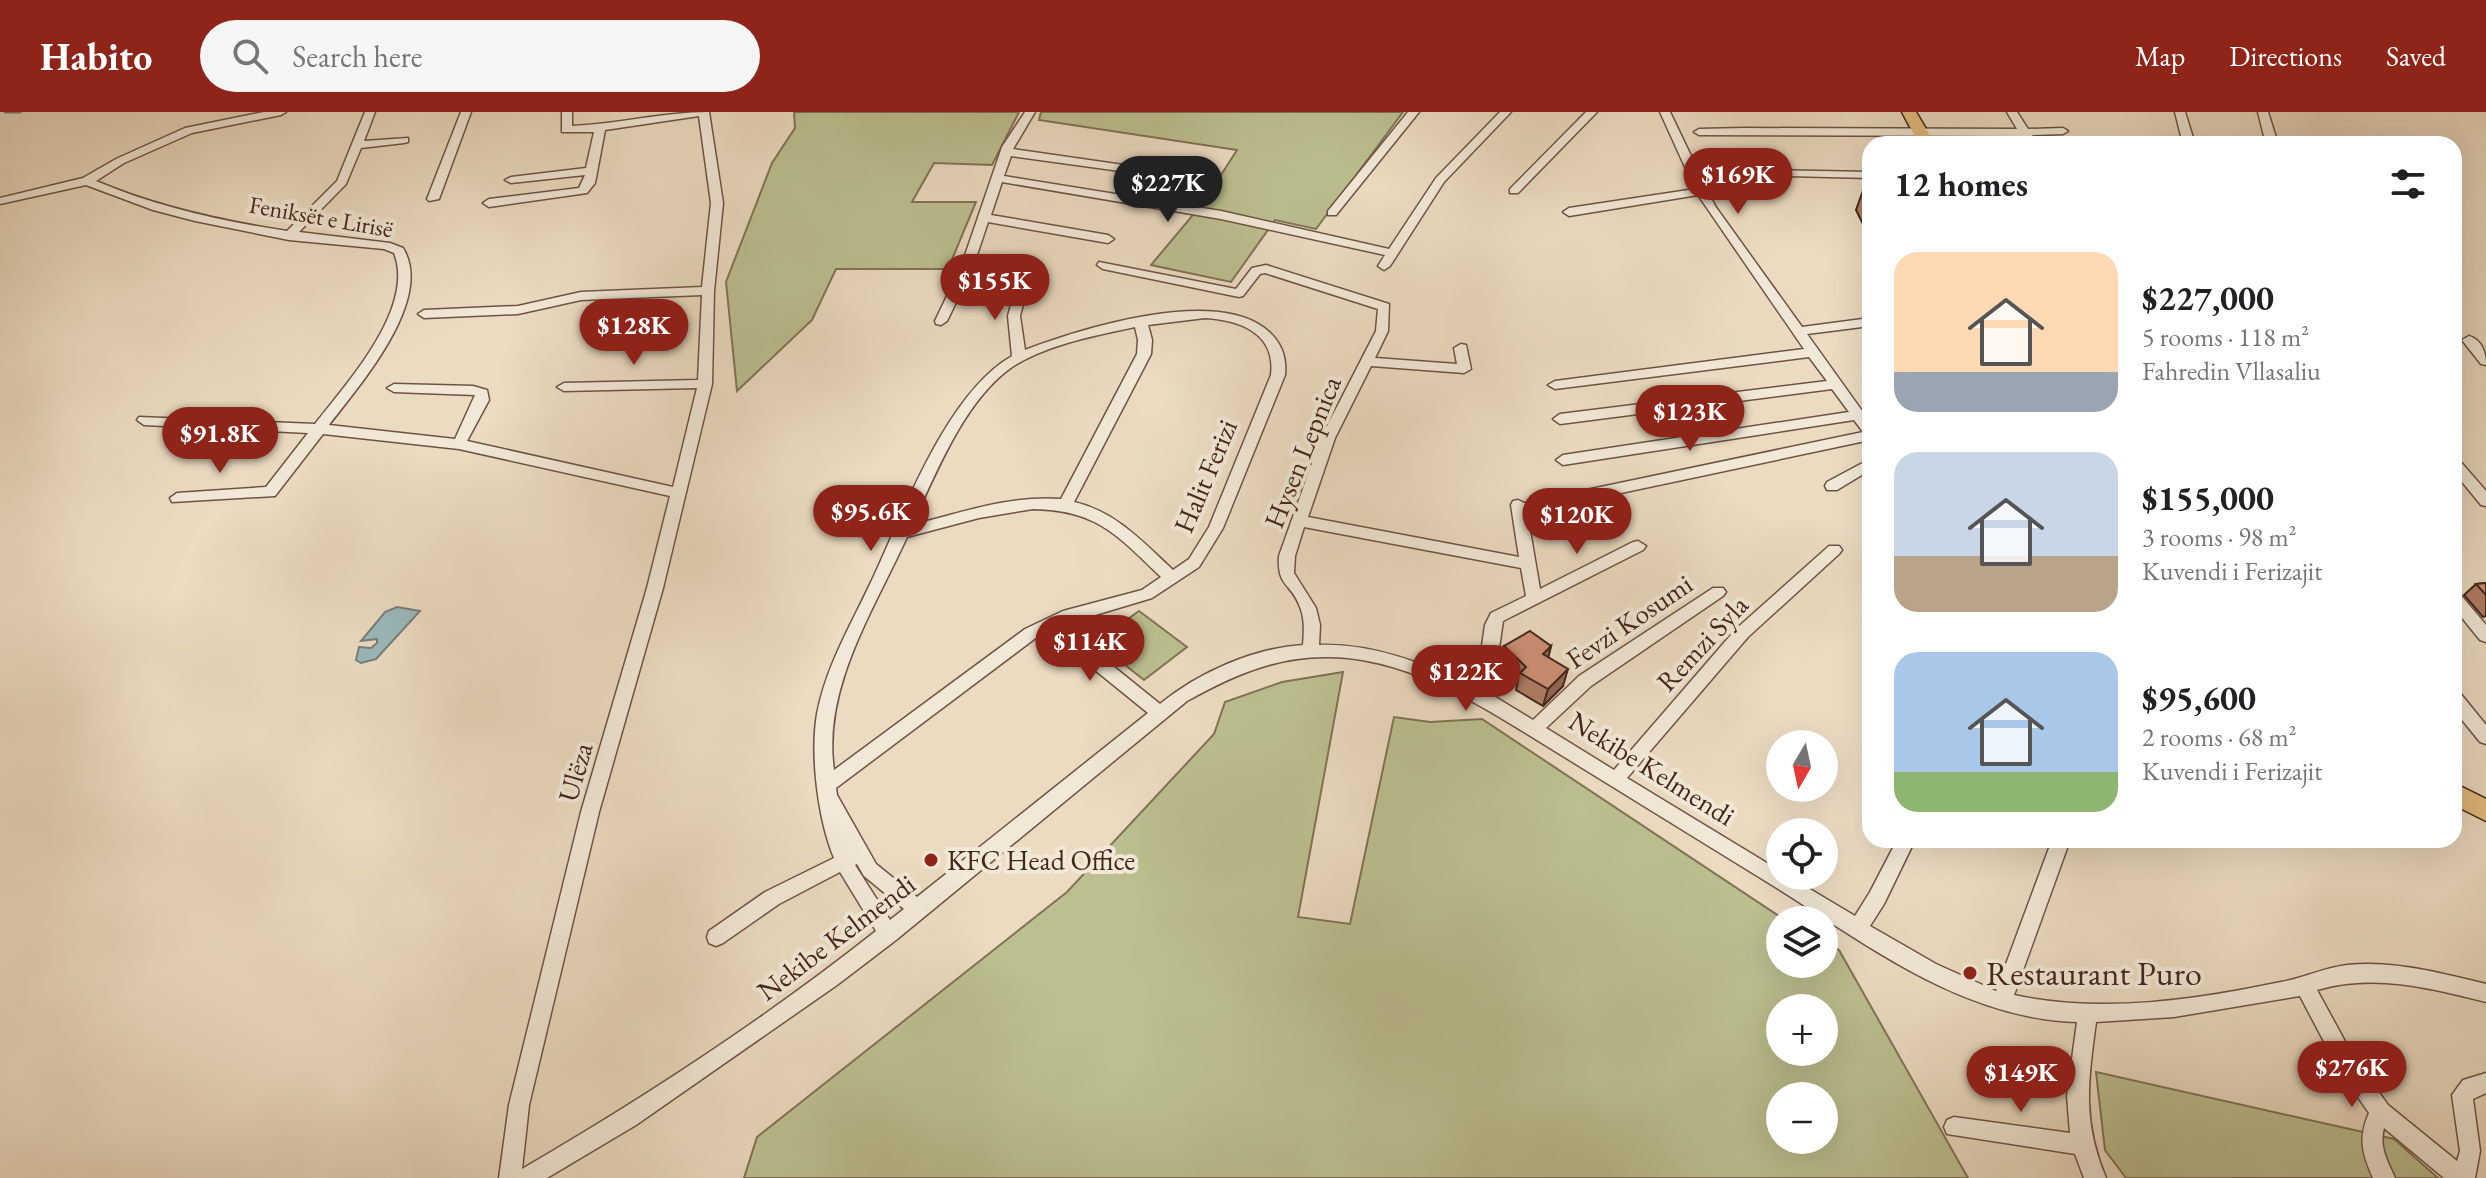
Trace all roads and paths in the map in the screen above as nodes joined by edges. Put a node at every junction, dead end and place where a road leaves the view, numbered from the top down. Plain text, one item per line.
1 (281, 112) edge
2 (370, 112) edge
3 (466, 112) edge
4 (567, 112) edge
5 (702, 112) edge
6 (1030, 112) edge
7 (1414, 112) edge
8 (1506, 112) edge
9 (1592, 112) edge
10 (1665, 112) edge
11 (1909, 112) edge
12 (2012, 112) edge
13 (2180, 112) edge
14 (2263, 112) edge
15 (239, 116) edge
16 (600, 128) junction
17 (2063, 131) dead end
18 (1699, 132) dead end
19 (2025, 133) junction
20 (1924, 136) edge
21 (1976, 136) edge
22 (2027, 136) edge
23 (2187, 136) edge
24 (2270, 136) edge
25 (1862, 137) edge
26 (404, 140) dead end
27 (357, 145) junction
28 (1008, 150) junction
29 (1165, 170) dead end
30 (592, 171) junction
31 (1717, 172) dead end
32 (1862, 175) edge
33 (998, 178) junction
34 (1200, 179) dead end
35 (511, 180) dead end
36 (87, 181) junction
37 (1514, 191) dead end
38 (1704, 191) junction
39 (433, 199) dead end
40 (0, 201) edge
41 (489, 203) dead end
42 (1569, 212) dead end
43 (1332, 213) dead end
44 (982, 217) junction
45 (289, 236) junction
46 (1108, 239) dead end
47 (1392, 253) junction
48 (1103, 265) dead end
49 (1384, 266) dead end
50 (1011, 273) dead end
51 (708, 291) junction
52 (424, 314) dead end
53 (941, 321) dead end
54 (1141, 324) junction
55 (1862, 324) edge
56 (1799, 331) junction
57 (2469, 340) dead end
58 (1461, 348) dead end
59 (1813, 352) junction
60 (1019, 356) junction
61 (1366, 361) junction
62 (2486, 361) edge
63 (705, 384) junction
64 (1836, 384) junction
65 (1555, 385) dead end
66 (564, 387) dead end
67 (394, 388) dead end
68 (1858, 415) junction
69 (1560, 419) dead end
70 (144, 420) dead end
71 (1862, 421) edge
72 (319, 429) junction
73 (1862, 436) edge
74 (459, 444) junction
75 (1563, 460) dead end
76 (1862, 469) edge
77 (2462, 472) edge
78 (1832, 486) dead end
79 (678, 493) junction
80 (177, 498) dead end
81 (2486, 501) edge
82 (1065, 505) junction
83 (1299, 521) junction
84 (902, 533) junction
85 (1638, 546) dead end
86 (1834, 550) dead end
87 (1529, 564) junction
88 (1172, 578) junction
89 (1718, 592) dead end
90 (1534, 600) junction
91 (2462, 607) edge
92 (1048, 623) junction
93 (2486, 636) edge
94 (1311, 649) junction
95 (1483, 698) junction
96 (2462, 708) edge
97 (1158, 712) junction
98 (1536, 728) junction
99 (2486, 737) edge
100 (1616, 779) junction
101 (827, 789) junction
102 (2462, 798) edge
103 (2486, 811) edge
104 (1902, 848) edge
105 (2058, 848) edge
106 (851, 859) junction
107 (919, 910) junction
108 (1857, 929) junction
109 (889, 934) junction
110 (716, 937) dead end
111 (2305, 986) junction
112 (2486, 993) edge
113 (2002, 1001) junction
114 (2088, 1011) junction
115 (2486, 1083) edge
116 (2381, 1112) junction
117 (1954, 1127) dead end
118 (2083, 1145) junction
119 (510, 1178) edge
120 (527, 1178) edge
121 (2095, 1178) edge
122 (2384, 1178) edge
123 (2463, 1178) edge

1 - 15 street
2 - 27 street
3 - 39 street
4 - 16 street
5 - 16 street
5 - 51 street, Ulëza
6 - 28 street
7 - 43 street
8 - 47 street
9 - 37 street
10 - 38 street
11 - 20 main road
12 - 19 street
13 - 23 street
14 - 24 street
15 - 36 street
16 - 30 street
17 - 19 street
18 - 25 street
19 - 21 street
19 - 22 street
26 - 27 street
27 - 45 street
28 - 29 street
28 - 33 street
28 - 34 street
30 - 35 street
30 - 41 street
31 - 32 street
33 - 44 street
33 - 47 street
36 - 40 street
36 - 45 street, Feniksët e Lirisë
38 - 42 street
38 - 56 street
44 - 46 street
44 - 53 street
45 - 72 street, Feniksët e Lirisë
47 - 49 street
48 - 61 street, Hysen Lepnica
50 - 60 street
51 - 52 street
51 - 63 street, Ulëza
54 - 60 street, Halit Ferizi
54 - 82 street
54 - 88 street, Halit Ferizi
55 - 56 street
56 - 59 street
57 - 62 street
58 - 61 street, Hysen Lepnica
59 - 64 street
59 - 65 street
60 - 84 street
61 - 83 street, Hysen Lepnica
63 - 66 street
63 - 79 street, Ulëza
64 - 68 street
64 - 69 street
67 - 74 street
68 - 71 street
68 - 75 street
70 - 72 street
72 - 74 street
72 - 80 street
73 - 87 street
74 - 79 street
76 - 78 street
77 - 81 street
79 - 119 street, Ulëza
82 - 84 street
82 - 88 street
83 - 87 street
83 - 94 street, Hysen Lepnica
84 - 101 street
85 - 90 street
86 - 100 street, Remzi Syla
87 - 90 street
88 - 92 street, Halit Ferizi
89 - 98 street, Fevzi Kosumi
90 - 95 street
91 - 93 street
92 - 97 street
92 - 101 street, Halit Ferizi
94 - 95 street, Nekibe Kelmendi
94 - 97 street, Nekibe Kelmendi
95 - 98 street, Nekibe Kelmendi
96 - 99 street
97 - 107 street, Nekibe Kelmendi
98 - 100 street, Nekibe Kelmendi
100 - 108 street, Nekibe Kelmendi
101 - 106 street
102 - 103 main road
104 - 108 street
105 - 113 street
106 - 107 street
106 - 109 street
106 - 110 street
107 - 109 street, Nekibe Kelmendi
108 - 113 street, Nekibe Kelmendi
109 - 120 street, Nekibe Kelmendi
111 - 112 street, Nekibe Kelmendi
111 - 114 street, Nekibe Kelmendi
111 - 116 street
113 - 114 street, Nekibe Kelmendi
114 - 118 street
115 - 123 street
116 - 122 street
116 - 123 street
117 - 118 street
118 - 121 street

